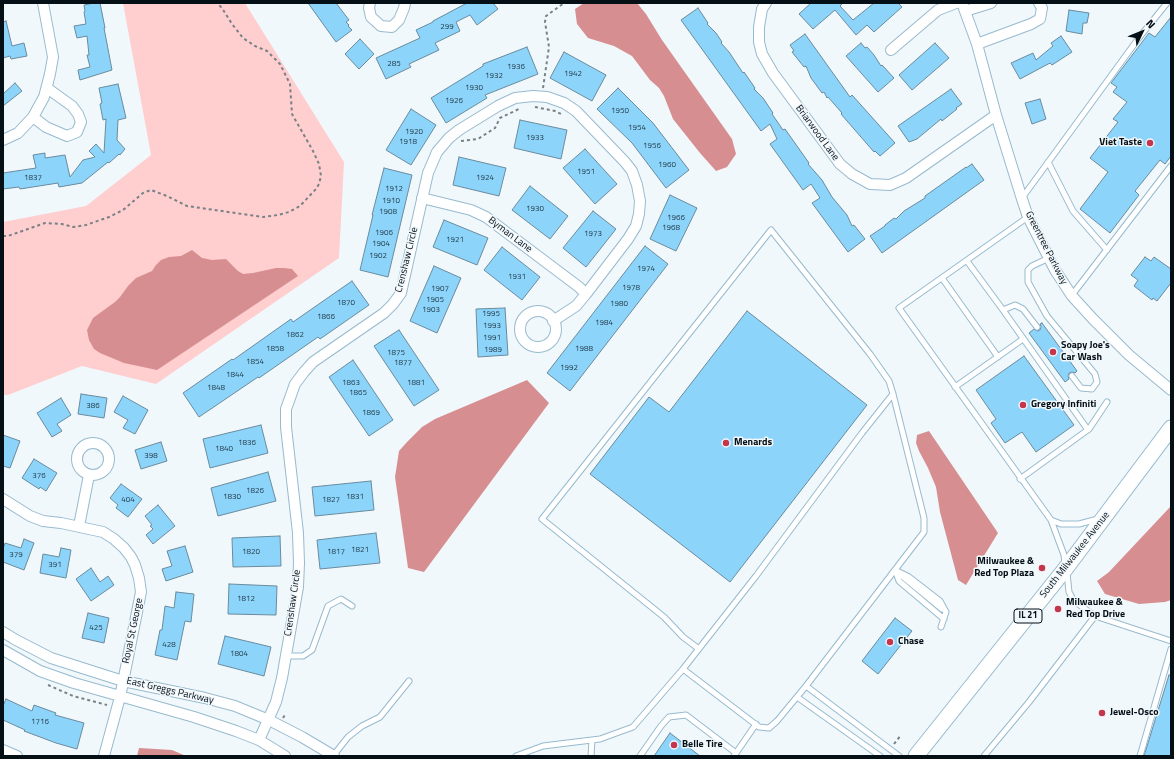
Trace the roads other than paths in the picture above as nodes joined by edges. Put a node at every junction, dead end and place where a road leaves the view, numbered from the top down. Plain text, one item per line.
1 (43, 3) edge
2 (370, 3) edge
3 (405, 3) edge
4 (766, 3) edge
5 (956, 3) edge
6 (991, 3) edge
7 (1039, 3) edge
8 (1166, 3) edge
9 (963, 7) edge
10 (977, 44) junction
11 (891, 50) dead end
12 (47, 88) junction
13 (996, 115) junction
14 (33, 117) junction
15 (3, 140) edge
16 (1048, 162) junction
17 (1171, 166) edge
18 (422, 198) junction
19 (1022, 199) junction
20 (1028, 217) junction
21 (1107, 250) junction
22 (1049, 258) junction
23 (967, 261) junction
24 (942, 278) junction
25 (586, 294) junction
26 (1072, 296) junction
27 (1003, 310) junction
28 (554, 321) dead end
29 (1036, 327) dead end
30 (1024, 339) junction
31 (998, 357) junction
32 (1072, 376) dead end
33 (955, 387) junction
34 (1171, 390) edge
35 (893, 394) junction
36 (1107, 402) dead end
37 (1171, 428) edge
38 (1088, 430) junction
39 (89, 475) dead end
40 (1020, 479) junction
41 (3, 499) edge
42 (1104, 517) junction
43 (1050, 520) junction
44 (79, 526) junction
45 (1066, 568) junction
46 (894, 570) junction
47 (352, 606) dead end
48 (1095, 616) junction
49 (944, 619) junction
50 (941, 627) dead end
51 (3, 632) edge
52 (1171, 641) edge
53 (699, 649) junction
54 (1171, 649) edge
55 (3, 650) edge
56 (285, 656) junction
57 (684, 669) junction
58 (123, 681) junction
59 (409, 681) dead end
60 (806, 686) junction
61 (120, 697) junction
62 (797, 697) junction
63 (269, 720) junction
64 (756, 724) junction
65 (259, 740) junction
66 (592, 740) junction
67 (3, 750) edge
68 (735, 755) edge
69 (17, 756) edge
70 (104, 756) edge
71 (285, 756) edge
72 (333, 756) edge
73 (516, 756) edge
74 (592, 756) edge
75 (640, 756) edge
76 (880, 756) edge
77 (899, 756) edge
78 (916, 756) edge
79 (984, 756) edge
80 (1140, 756) edge

1 - 12 street
2 - 3 street
4 - 13 street, Briarwood Lane
5 - 11 street
6 - 9 street, Greentree Parkway
7 - 10 street
8 - 16 lane
9 - 10 street, Greentree Parkway
10 - 13 street, Greentree Parkway
12 - 14 street
12 - 14 street
13 - 19 street, Greentree Parkway
14 - 15 street
16 - 19 lane
16 - 21 lane
17 - 21 lane
18 - 25 street, Byman Lane
18 - 25 street, Crenshaw Circle
18 - 56 street, Crenshaw Circle
19 - 20 street, Greentree Parkway
20 - 22 street, Greentree Parkway
20 - 23 lane
21 - 26 lane
22 - 26 street, Greentree Parkway
22 - 32 lane
23 - 24 lane
23 - 27 lane
24 - 31 lane
24 - 33 lane
25 - 28 street, Crenshaw Circle
26 - 34 street, Greentree Parkway
27 - 29 lane
27 - 30 lane
30 - 31 lane
30 - 38 lane
31 - 33 lane
33 - 40 lane
35 - 46 lane
35 - 53 lane
35 - 53 lane
36 - 38 lane
37 - 42 main road, South Milwaukee Avenue / IL 21
38 - 40 lane
39 - 44 street
40 - 43 lane
41 - 44 street, Royal St George
42 - 43 lane
42 - 45 main road, South Milwaukee Avenue / IL 21
43 - 45 lane
44 - 58 street, Royal St George
45 - 48 lane
45 - 78 main road, South Milwaukee Avenue / IL 21
46 - 49 lane
46 - 49 lane
46 - 60 lane
47 - 56 lane
48 - 52 lane
48 - 79 lane
49 - 50 lane
51 - 58 street, East Greggs Parkway
53 - 57 lane
54 - 80 lane
55 - 61 street, East Greggs Parkway
56 - 63 street, Crenshaw Circle
57 - 64 lane
57 - 66 lane
58 - 61 street, Royal St George
58 - 63 street, East Greggs Parkway
59 - 72 lane
60 - 62 lane
60 - 77 lane
61 - 65 street, East Greggs Parkway
61 - 70 street, Royal St George
62 - 64 lane
62 - 76 lane
63 - 65 street, Crenshaw Circle
63 - 72 street, East Greggs Parkway
64 - 68 lane
65 - 71 street, East Greggs Parkway
66 - 73 lane
66 - 74 lane
67 - 69 street
68 - 75 lane

